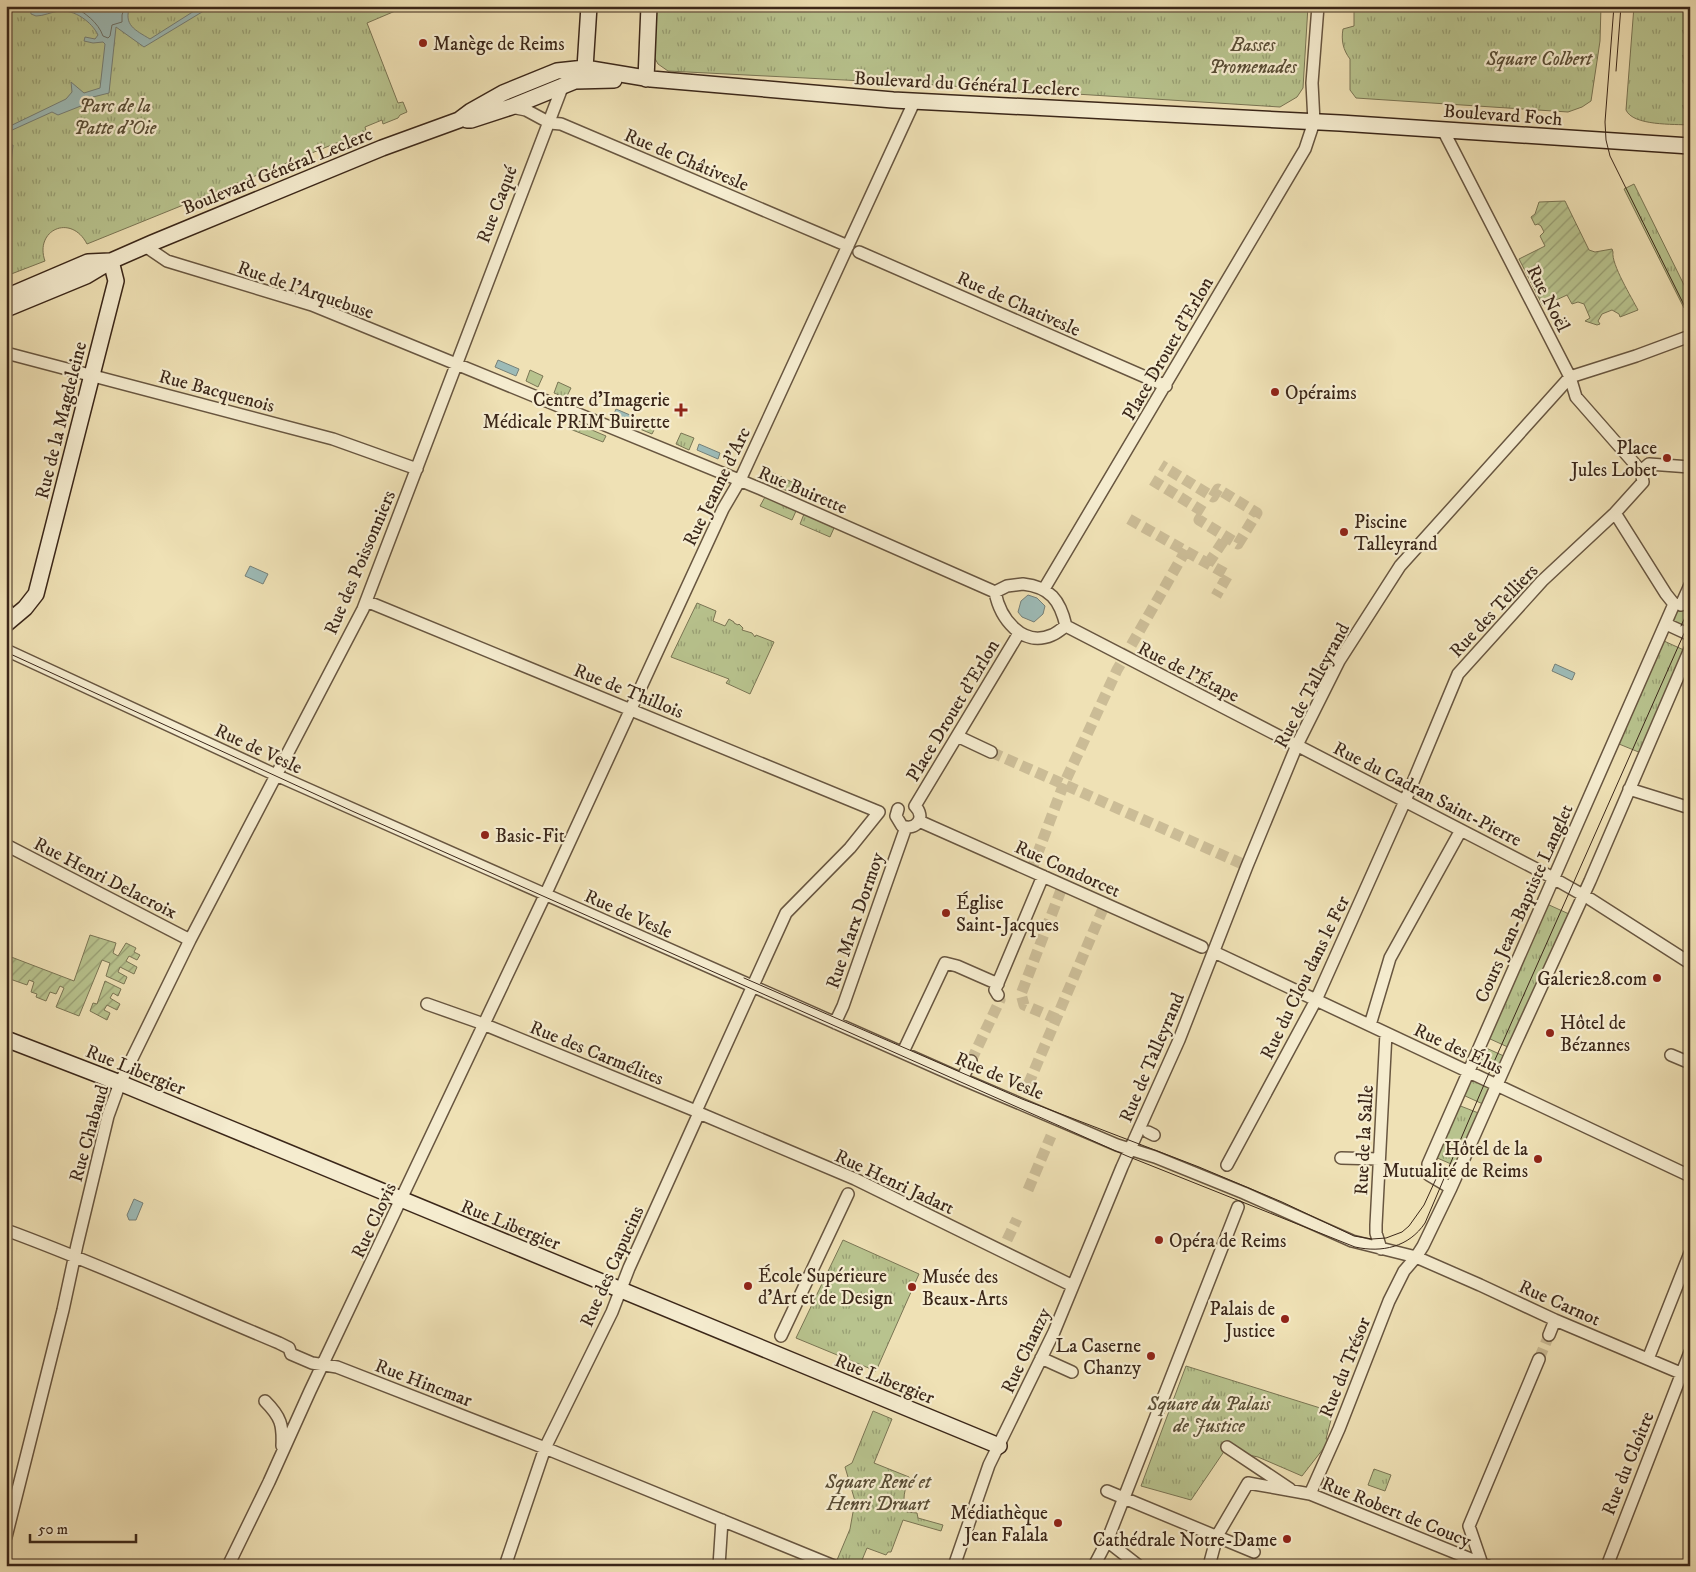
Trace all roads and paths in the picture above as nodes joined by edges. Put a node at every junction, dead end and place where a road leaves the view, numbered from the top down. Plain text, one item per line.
1 (589, 6) edge
2 (649, 6) edge
3 (1318, 6) edge
4 (585, 68) junction
5 (646, 79) junction
6 (563, 85) junction
7 (915, 100) junction
8 (511, 107) junction
9 (459, 120) junction
10 (549, 122) junction
11 (1314, 122) junction
12 (1443, 130) junction
13 (1690, 146) edge
14 (144, 246) junction
15 (854, 249) junction
16 (111, 261) junction
17 (6, 297) edge
18 (6, 309) edge
19 (1690, 336) edge
20 (6, 353) edge
21 (456, 364) junction
22 (92, 376) junction
23 (1570, 376) junction
24 (1166, 386) junction
25 (1690, 467) edge
26 (417, 468) junction
27 (1641, 471) junction
28 (740, 480) junction
29 (1615, 514) junction
30 (1690, 585) edge
31 (1044, 590) junction
32 (995, 592) junction
33 (366, 601) junction
34 (1681, 606) edge
35 (8, 617) edge
36 (1666, 624) junction
37 (1066, 626) junction
38 (1019, 632) junction
39 (1690, 635) edge
40 (1690, 649) edge
41 (6, 650) edge
42 (631, 709) junction
43 (958, 736) junction
44 (1297, 745) junction
45 (991, 752) tunnel mouth
46 (278, 771) junction
47 (1629, 789) junction
48 (1404, 801) junction
49 (915, 806) junction
50 (1690, 808) edge
51 (898, 809) junction
52 (879, 812) junction
53 (919, 821) junction
54 (906, 827) junction
55 (1461, 830) junction
56 (6, 845) edge
57 (1549, 875) junction
58 (1043, 876) junction
59 (547, 891) junction
60 (1583, 895) junction
61 (190, 940) junction
62 (1202, 947) dead end
63 (1214, 952) junction
64 (1690, 963) edge
65 (753, 987) junction
66 (1316, 1000) junction
67 (427, 1004) dead end
68 (835, 1023) junction
69 (484, 1024) junction
70 (1370, 1025) junction
71 (1386, 1032) junction
72 (6, 1039) edge
73 (903, 1052) junction
74 (1671, 1055) dead end
75 (971, 1061) tunnel mouth
76 (1690, 1063) edge
77 (1468, 1071) junction
78 (962, 1079) junction
79 (120, 1083) junction
80 (1497, 1085) junction
81 (698, 1112) junction
82 (1130, 1150) junction
83 (1341, 1158) dead end
84 (1379, 1159) junction
85 (1227, 1165) dead end
86 (1690, 1176) edge
87 (1451, 1188) junction
88 (848, 1194) dead end
89 (401, 1200) junction
90 (1238, 1207) dead end
91 (6, 1230) edge
92 (1381, 1249) junction
93 (1690, 1253) edge
94 (74, 1255) junction
95 (1416, 1258) junction
96 (1073, 1286) junction
97 (619, 1290) junction
98 (1555, 1320) junction
99 (1549, 1335) tunnel mouth
100 (781, 1336) dead end
101 (1690, 1352) edge
102 (1041, 1358) junction
103 (1648, 1359) junction
104 (1537, 1362) tunnel mouth
105 (324, 1364) junction
106 (1072, 1372) dead end
107 (1686, 1375) edge
108 (265, 1401) dead end
109 (999, 1446) junction
110 (1227, 1447) dead end
111 (545, 1448) junction
112 (282, 1453) junction
113 (1107, 1491) dead end
114 (1293, 1491) junction
115 (1310, 1494) junction
116 (1125, 1498) junction
117 (722, 1520) junction
118 (1217, 1536) junction
119 (6, 1537) edge
120 (1107, 1542) junction
121 (1254, 1552) dead end
122 (1485, 1565) edge
123 (228, 1566) edge
124 (505, 1566) edge
125 (719, 1566) edge
126 (834, 1566) edge
127 (954, 1566) edge
128 (1094, 1566) edge
129 (1139, 1566) edge
130 (1208, 1566) edge
131 (1607, 1566) edge

1 - 4 main road
2 - 5 main road
3 - 11 street
4 - 5 main road, Boulevard Général Leclerc
4 - 6 main road
4 - 9 main road, Boulevard Général Leclerc
5 - 6 main road, Boulevard Général Leclerc
5 - 7 main road, Boulevard du Général Leclerc
6 - 8 main road, Boulevard Général Leclerc
6 - 10 street, Rue Caqué
7 - 11 main road, Boulevard du Général Leclerc
7 - 15 street, Rue Jeanne d'Arc
8 - 9 main road, Boulevard Général Leclerc
8 - 10 street, Rue de Châtivesle
9 - 14 main road, Boulevard Général Leclerc
10 - 15 street, Rue de Châtivesle
10 - 21 street, Rue Caqué
11 - 12 main road, Boulevard Foch
11 - 24 street, Place Drouet d'Erlon
12 - 13 main road, Boulevard Foch
12 - 23 street, Rue Noël
14 - 16 main road, Boulevard Général Leclerc
14 - 21 street, Rue de l'Arquebuse
15 - 24 street, Rue de Chativesle
15 - 28 street, Rue Jeanne d'Arc
16 - 17 main road, Boulevard Général Leclerc
16 - 18 main road, Boulevard Général Leclerc
16 - 22 main road, Rue de la Magdeleine
19 - 23 street
20 - 22 street, Rue Bacquenois
21 - 26 street, Rue des Poissonniers
21 - 28 street, Rue Buirette
22 - 26 street, Rue Bacquenois
22 - 35 main road, Rue de la Magdeleine
23 - 27 street, Rue Noël
23 - 44 street, Rue de Talleyrand
24 - 31 street, Place Drouet d'Erlon
25 - 27 street
26 - 33 street, Rue des Poissonniers
27 - 29 street, Rue des Telliers
28 - 32 street, Rue Buirette
28 - 42 street, Rue Jeanne d'Arc
29 - 34 street
29 - 48 street, Rue des Telliers
30 - 34 street, Cours Jean-Baptiste Langlet
31 - 32 street
31 - 37 street
32 - 38 street
33 - 42 street, Rue de Thillois
33 - 46 street, Rue des Poissonniers
34 - 36 street, Cours Jean-Baptiste Langlet
36 - 39 street
36 - 57 street, Cours Jean-Baptiste Langlet
37 - 38 street
37 - 44 street, Rue de l'Étape
38 - 43 street, Place Drouet d'Erlon
40 - 47 street
41 - 46 street, Rue de Vesle
42 - 52 street, Rue de Thillois
42 - 59 street, Rue Jeanne d'Arc
43 - 45 street
43 - 49 street, Place Drouet d'Erlon
44 - 48 street, Rue du Cadran Saint-Pierre
44 - 63 street, Rue de Talleyrand
46 - 59 street, Rue de Vesle
46 - 61 street, Rue Chabaud
47 - 50 street
47 - 60 street
48 - 55 street, Rue du Cadran Saint-Pierre
48 - 66 street, Rue du Clou dans le Fer
49 - 51 street, Place Drouet d'Erlon
49 - 53 street, Place Drouet d'Erlon
51 - 52 street, Place Drouet d'Erlon
51 - 54 street
52 - 65 street, Rue des Capucins
53 - 54 street
53 - 58 street, Rue Condorcet
54 - 68 street, Rue Marx Dormoy
55 - 57 street, Rue du Cadran Saint-Pierre
55 - 70 street
56 - 61 street, Rue Henri Delacroix
57 - 60 street, Rue du Cadran Saint-Pierre
57 - 77 street, Cours Jean-Baptiste Langlet
58 - 62 street, Rue Condorcet
58 - 73 street
59 - 65 street, Rue de Vesle
59 - 69 street, Rue Clovis
60 - 64 street, Rue du Cadran Saint-Pierre
60 - 80 street
61 - 79 street, Rue Chabaud
63 - 66 street, Rue des Élus
63 - 82 street, Rue de Talleyrand
65 - 68 street, Rue de Vesle
65 - 81 street, Rue des Capucins
66 - 70 street, Rue des Élus
66 - 85 street, Rue du Clou dans le Fer
67 - 69 street, Rue des Carmélites
68 - 73 street, Rue de Vesle
69 - 81 street, Rue des Carmélites
69 - 89 street, Rue Clovis
70 - 71 street, Rue des Élus
71 - 77 street, Rue des Élus
71 - 84 street, Rue de la Salle
72 - 79 main road, Rue Libergier
73 - 78 street, Rue de Vesle
74 - 76 street
75 - 78 street
77 - 80 street, Rue des Élus
77 - 87 street, Cours Jean-Baptiste Langlet
78 - 82 street, Rue de Vesle
79 - 89 main road, Rue Libergier
79 - 94 street, Rue Chabaud
80 - 86 street, Rue des Élus
80 - 87 street
81 - 96 street, Rue Henri Jadart
81 - 97 street, Rue des Capucins
82 - 92 street, Rue de Vesle
82 - 96 street, Rue Chanzy
83 - 84 street
84 - 92 street, Rue de la Salle
87 - 95 street
88 - 100 street
89 - 97 main road, Rue Libergier
89 - 105 street, Rue Clovis
90 - 116 street
91 - 94 street, Rue Hincmar
92 - 95 street, Rue Carnot
93 - 103 street
94 - 105 street, Rue Hincmar
94 - 119 street, Rue Chabaud
95 - 98 street, Rue Carnot
95 - 115 street, Rue du Trésor
96 - 102 street, Rue Chanzy
97 - 109 main road, Rue Libergier
97 - 111 street, Rue des Capucins
98 - 99 street
98 - 103 street, Rue Carnot
101 - 107 street, Rue du Cloître
102 - 106 street
102 - 109 street, Rue Chanzy
103 - 107 street, Rue Carnot
104 - 122 street
105 - 111 street, Rue Hincmar
105 - 112 street, Rue Clovis
107 - 131 street, Rue du Cloître
108 - 112 street
109 - 127 street, Rue Chanzy
110 - 114 street
111 - 117 street, Rue Hincmar
111 - 124 street, Rue des Capucins
112 - 123 street, Rue Clovis
113 - 116 street
114 - 115 street, Rue Robert de Coucy
114 - 118 street, Rue Robert de Coucy
115 - 122 street, Rue Robert de Coucy
116 - 118 street
116 - 120 street
117 - 125 street
117 - 126 street, Rue Hincmar
118 - 121 street
118 - 130 street
120 - 128 street
120 - 129 street

